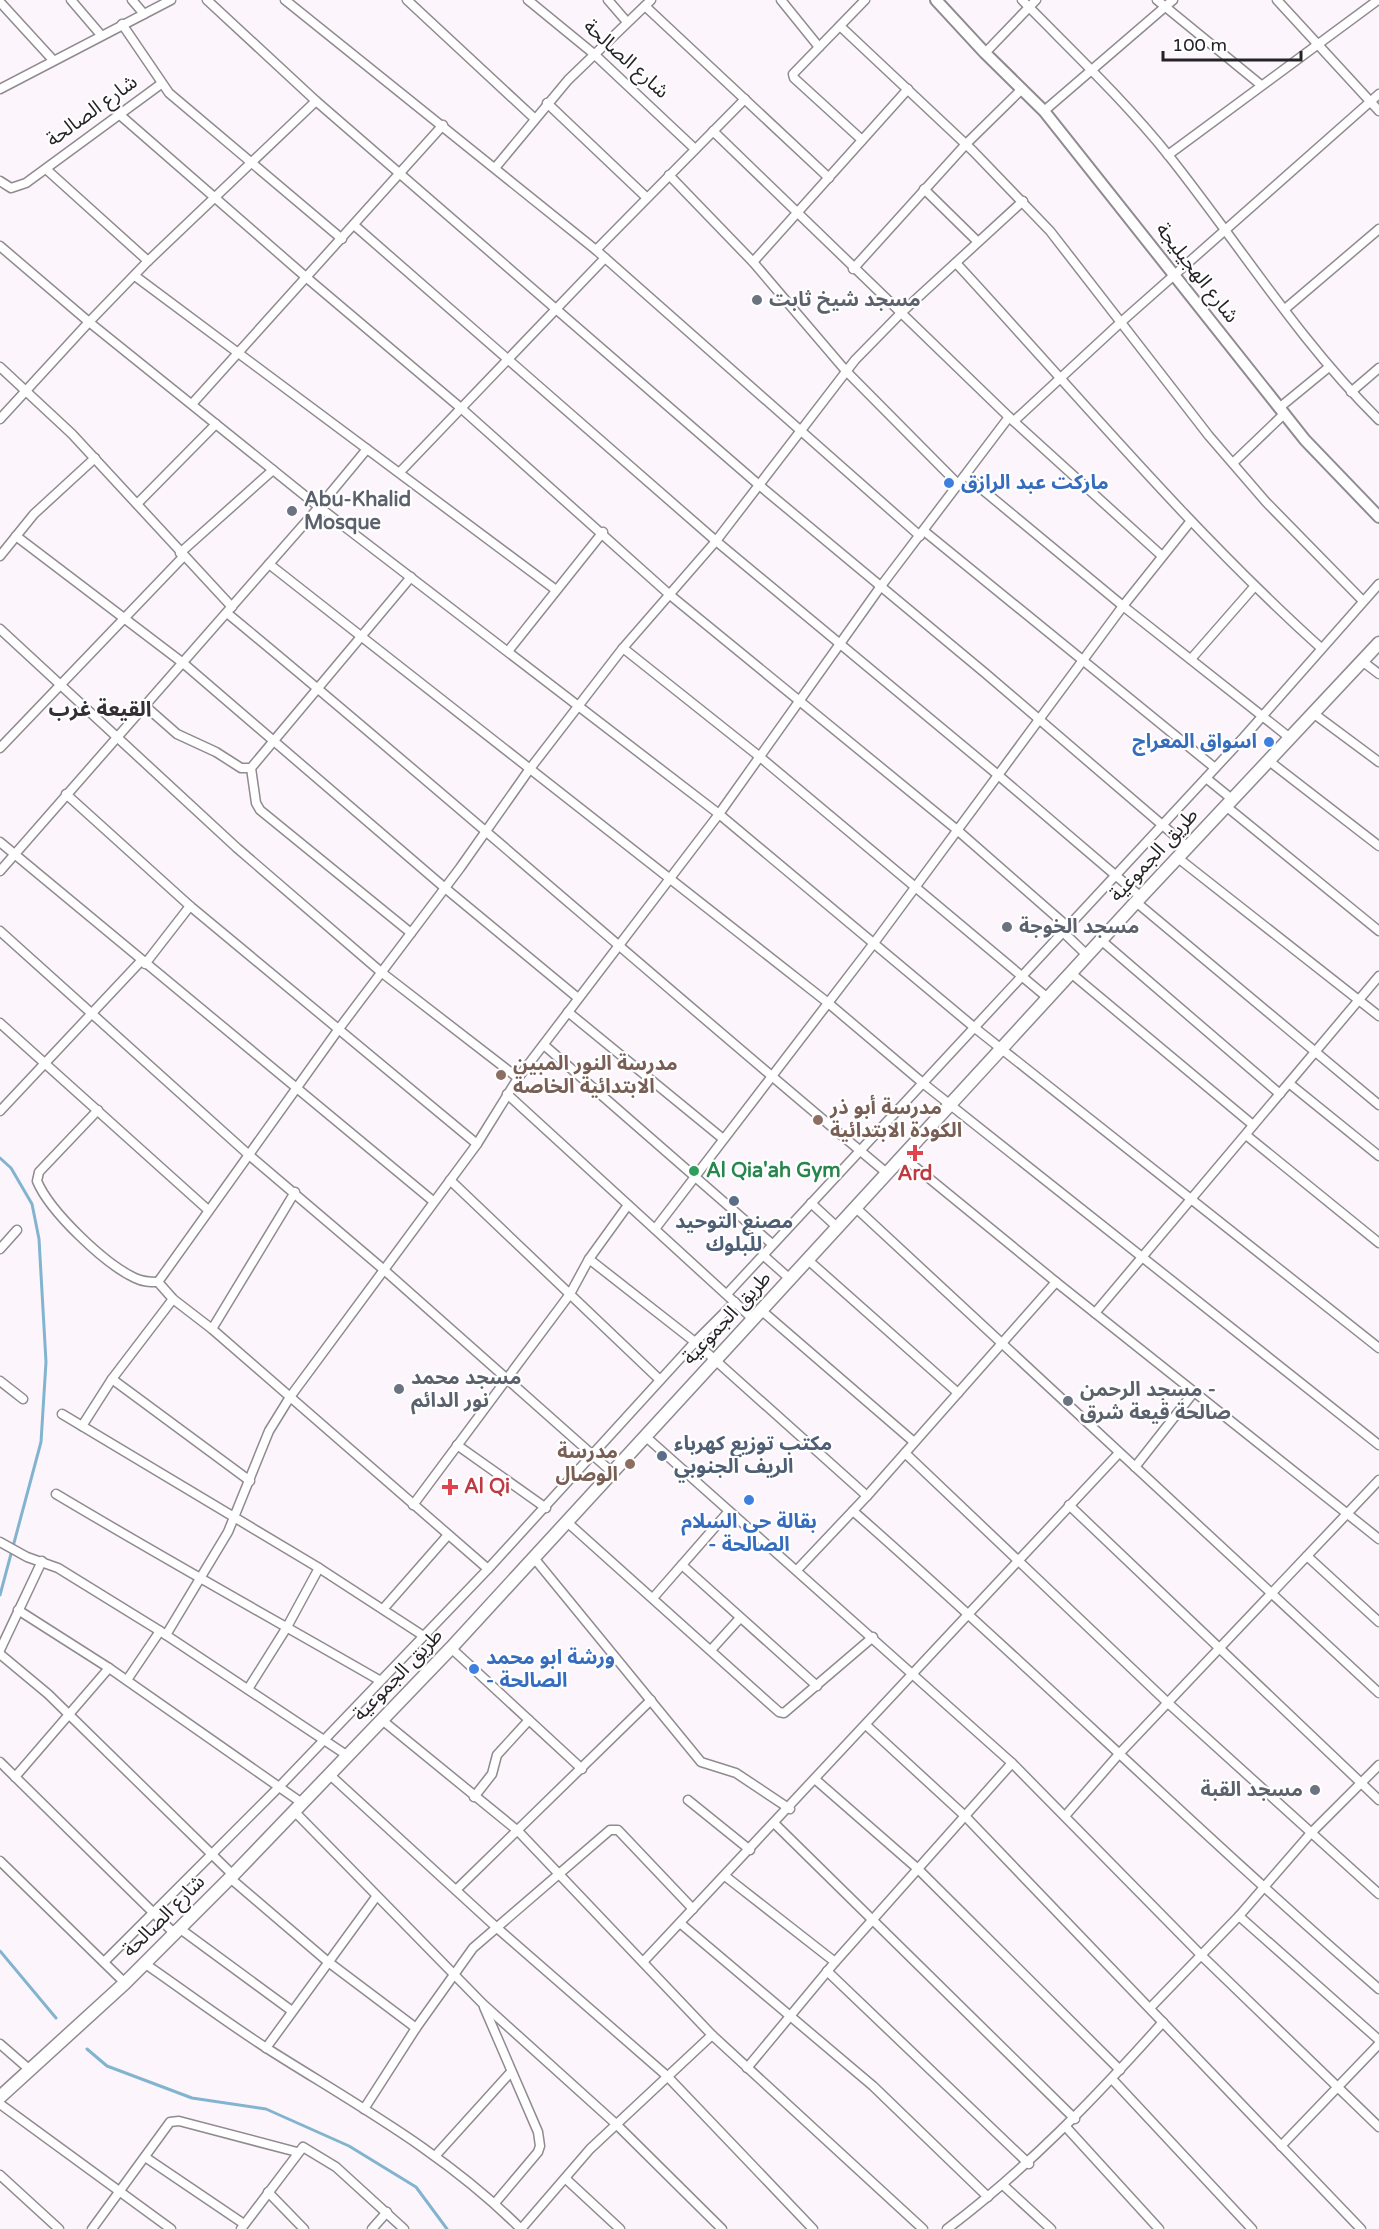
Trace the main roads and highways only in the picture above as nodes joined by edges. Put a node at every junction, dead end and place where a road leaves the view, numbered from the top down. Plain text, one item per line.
1 (1379, 643) edge
2 (348, 1756) joint
3 (0, 2097) edge

1 - 2 main road, طريق الجموعية
2 - 3 main road, شارع الصالحة

